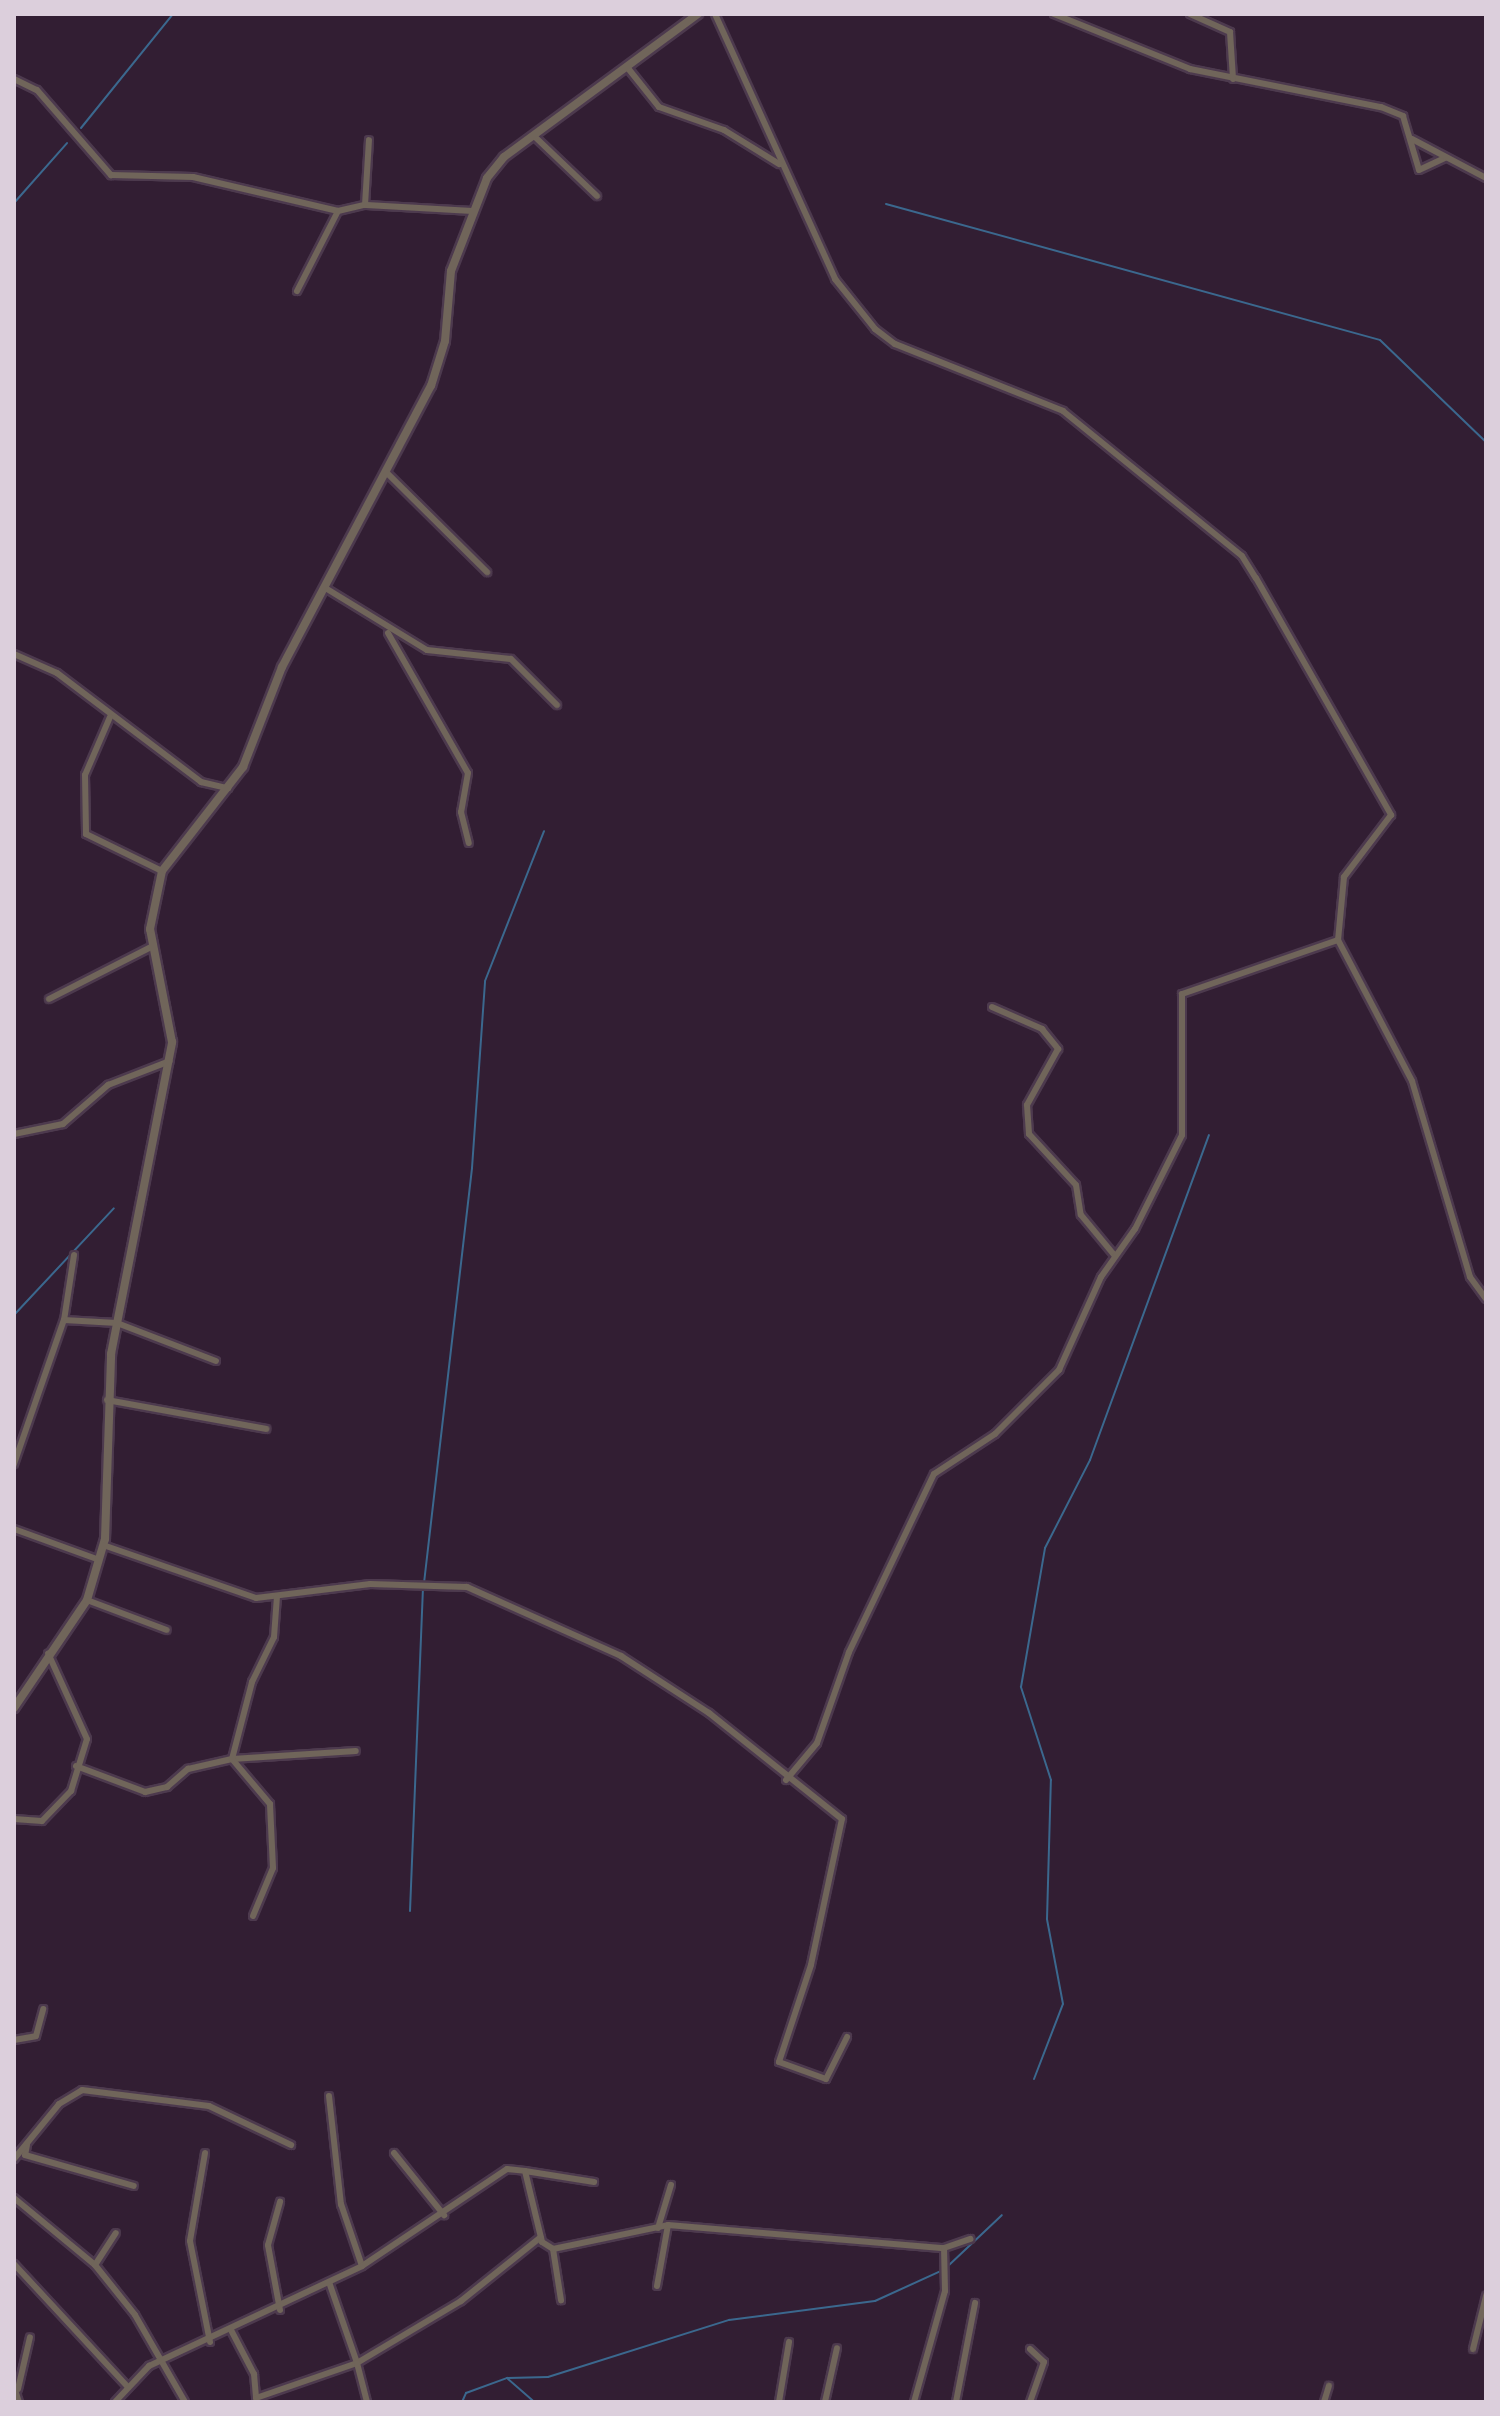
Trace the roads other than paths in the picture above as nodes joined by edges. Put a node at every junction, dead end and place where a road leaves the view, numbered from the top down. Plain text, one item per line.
1 (698, 14) edge
2 (715, 14) edge
3 (1054, 14) edge
4 (1190, 14) edge
5 (627, 67) junction
6 (14, 79) edge
7 (1233, 79) junction
8 (534, 136) junction
9 (1411, 139) junction
10 (369, 140) dead end
11 (1445, 158) junction
12 (779, 164) junction
13 (1486, 178) edge
14 (597, 196) dead end
15 (365, 205) junction
16 (338, 211) junction
17 (474, 211) junction
18 (297, 291) dead end
19 (387, 473) junction
20 (487, 572) dead end
21 (327, 589) junction
22 (386, 630) junction
23 (14, 654) edge
24 (557, 705) dead end
25 (110, 717) junction
26 (228, 788) junction
27 (469, 843) dead end
28 (162, 871) junction
29 (1338, 940) junction
30 (153, 946) junction
31 (49, 999) dead end
32 (992, 1007) dead end
33 (170, 1061) junction
34 (14, 1134) edge
35 (74, 1255) dead end
36 (1115, 1256) junction
37 (1486, 1299) edge
38 (64, 1320) junction
39 (117, 1323) junction
40 (216, 1361) dead end
41 (107, 1400) junction
42 (266, 1429) dead end
43 (14, 1464) edge
44 (14, 1529) edge
45 (103, 1545) junction
46 (97, 1559) junction
47 (277, 1596) junction
48 (87, 1600) junction
49 (167, 1630) dead end
50 (48, 1653) junction
51 (14, 1708) edge
52 (356, 1751) dead end
53 (232, 1759) junction
54 (76, 1766) junction
55 (786, 1780) junction
56 (14, 1819) edge
57 (253, 1916) dead end
58 (43, 2009) dead end
59 (847, 2037) dead end
60 (14, 2040) edge
61 (329, 2096) dead end
62 (28, 2141) junction
63 (291, 2145) dead end
64 (205, 2153) dead end
65 (394, 2153) dead end
66 (15, 2155) edge
67 (525, 2171) junction
68 (594, 2182) dead end
69 (671, 2185) dead end
70 (134, 2186) dead end
71 (14, 2198) edge
72 (280, 2202) dead end
73 (444, 2215) junction
74 (668, 2225) junction
75 (658, 2228) junction
76 (116, 2233) dead end
77 (541, 2237) junction
78 (970, 2239) dead end
79 (944, 2248) junction
80 (553, 2249) junction
81 (14, 2264) edge
82 (95, 2265) junction
83 (362, 2266) junction
84 (329, 2282) junction
85 (657, 2286) dead end
86 (1486, 2296) edge
87 (561, 2300) dead end
88 (975, 2303) dead end
89 (280, 2310) junction
90 (231, 2330) junction
91 (30, 2337) dead end
92 (210, 2342) junction
93 (789, 2342) dead end
94 (837, 2348) dead end
95 (1030, 2349) dead end
96 (1473, 2349) dead end
97 (160, 2361) junction
98 (357, 2363) junction
99 (1329, 2386) dead end
100 (128, 2387) junction
101 (16, 2388) edge
102 (19, 2402) edge
103 (115, 2402) edge
104 (185, 2402) edge
105 (367, 2402) edge
106 (779, 2402) edge
107 (825, 2402) edge
108 (914, 2402) edge
109 (956, 2402) edge
110 (1030, 2402) edge
111 (1324, 2402) edge

1 - 5 street
2 - 12 street
3 - 7 street
4 - 7 street
5 - 8 street
5 - 12 street
6 - 16 street
7 - 9 street
8 - 14 street
8 - 17 street
9 - 11 street
9 - 11 street
10 - 15 street
11 - 13 street
12 - 29 street
15 - 16 street
15 - 17 street
16 - 18 street
17 - 19 street
19 - 20 street
19 - 21 street
21 - 22 street
21 - 26 street
22 - 24 street
22 - 27 street
23 - 25 street
25 - 26 street
25 - 28 street
26 - 28 street
28 - 30 street
29 - 36 street
29 - 37 street
30 - 31 street
30 - 33 street
32 - 36 street
33 - 34 street
33 - 39 street
35 - 38 street
36 - 55 street
38 - 39 street
38 - 43 street
39 - 40 street
39 - 41 street
41 - 42 street
41 - 45 street
44 - 46 street
45 - 46 street
45 - 47 street
46 - 48 street
47 - 53 street
47 - 55 street
48 - 49 street
48 - 50 street
50 - 51 street
50 - 54 street
52 - 53 street
53 - 54 street
53 - 57 street
54 - 56 street
55 - 59 street
58 - 60 street
61 - 83 street
62 - 63 street
62 - 66 street
62 - 70 street
64 - 92 street
65 - 73 street
67 - 68 street
67 - 73 street
67 - 77 street
69 - 75 street
71 - 82 street
72 - 89 street
73 - 83 street
74 - 75 street
74 - 79 street
74 - 85 street
75 - 80 street
76 - 82 street
77 - 80 street
77 - 98 street
78 - 79 street
79 - 108 street
80 - 87 street
81 - 100 street
82 - 97 street
83 - 84 street
84 - 89 street
84 - 98 street
86 - 96 street
88 - 109 street
89 - 90 street
90 - 92 street
90 - 98 street
91 - 101 street
92 - 97 street
93 - 106 street
94 - 107 street
95 - 110 street
97 - 100 street
97 - 104 street
98 - 105 street
99 - 111 street
100 - 103 street
101 - 102 street

